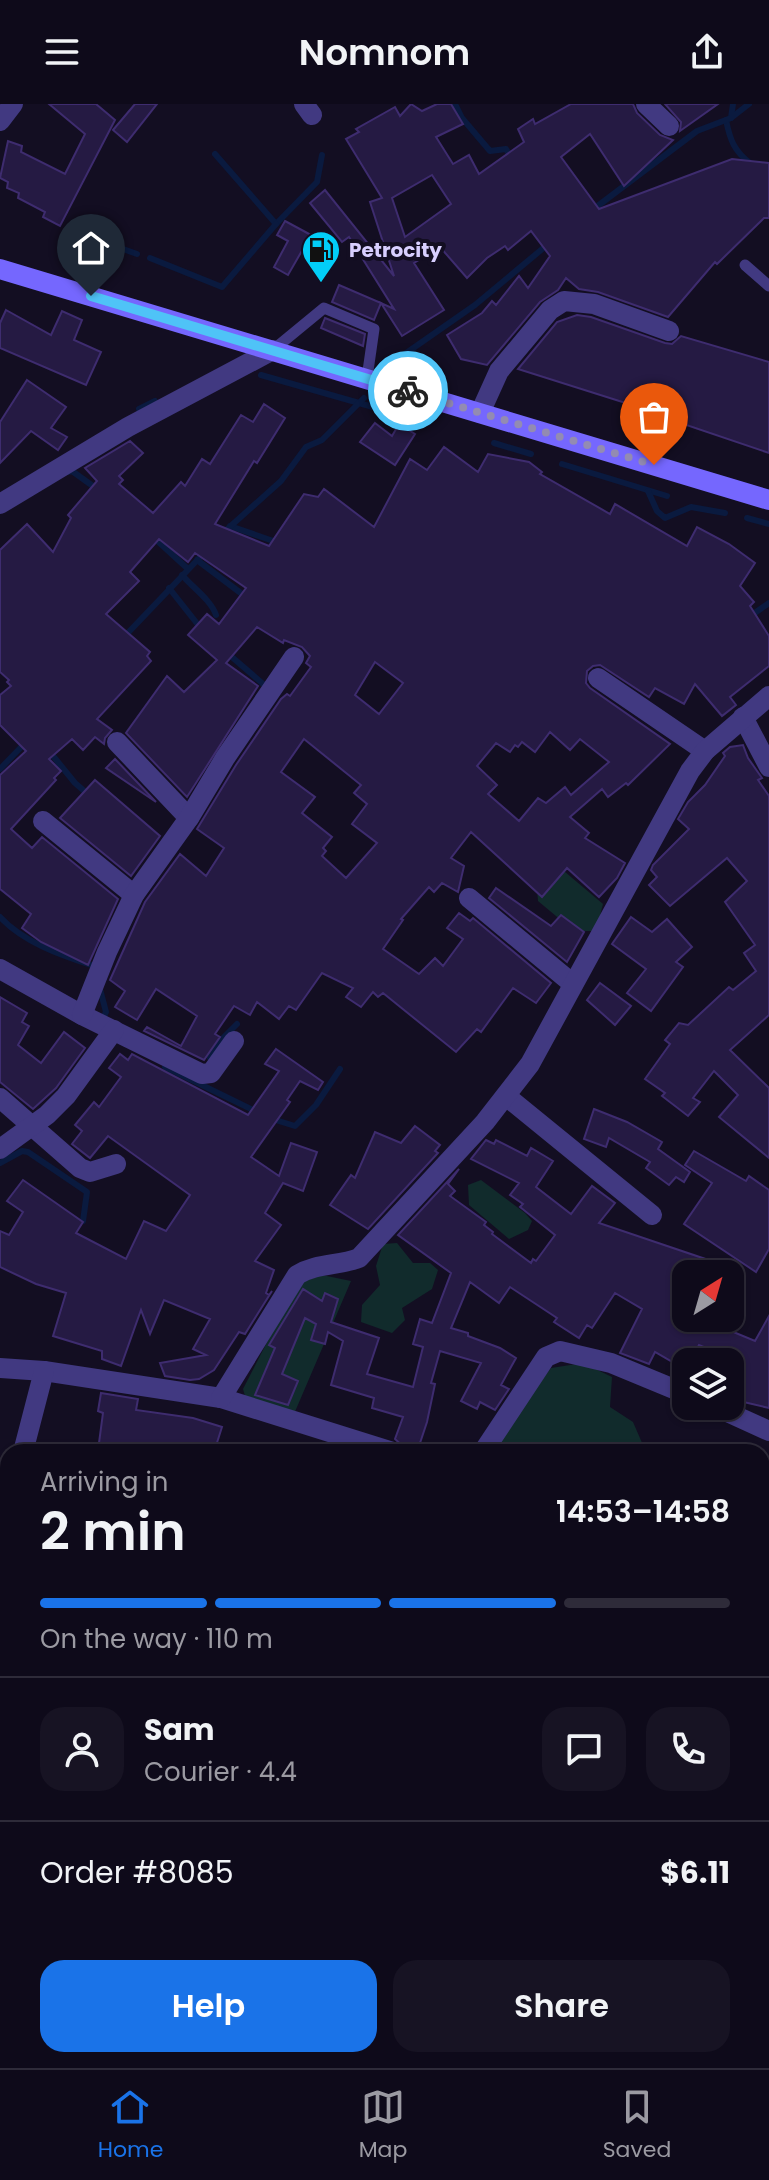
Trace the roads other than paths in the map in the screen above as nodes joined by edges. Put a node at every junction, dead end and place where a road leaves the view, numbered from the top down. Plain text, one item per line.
1 (13, 104) edge
2 (646, 104) edge
3 (0, 121) edge
4 (669, 126) dead end
5 (745, 265) dead end
6 (0, 269) edge
7 (769, 286) edge
8 (669, 331) dead end
9 (273, 350) junction
10 (367, 378) junction
11 (480, 413) junction
12 (769, 500) edge
13 (0, 504) edge
14 (294, 657) dead end
15 (598, 678) dead end
16 (769, 696) edge
17 (743, 717) junction
18 (117, 742) dead end
19 (705, 751) junction
20 (769, 767) edge
21 (189, 818) junction
22 (43, 821) dead end
23 (134, 895) junction
24 (469, 898) dead end
25 (0, 969) edge
26 (573, 984) junction
27 (82, 1015) junction
28 (114, 1030) junction
29 (234, 1041) dead end
30 (506, 1096) junction
31 (0, 1098) edge
32 (31, 1127) junction
33 (0, 1149) edge
34 (116, 1164) dead end
35 (652, 1215) dead end
36 (0, 1368) edge
37 (44, 1371) junction
38 (672, 1388) edge
39 (221, 1398) junction
40 (744, 1420) edge
41 (769, 1431) edge
42 (25, 1444) edge
43 (368, 1444) edge
44 (488, 1444) edge

1 - 3 street
2 - 4 street
5 - 7 lane
6 - 9 main road
8 - 11 street
9 - 10 main road
9 - 10 lane
9 - 13 street
10 - 11 main road
11 - 12 main road
14 - 21 street
15 - 19 street
16 - 17 street
17 - 19 street
17 - 20 street
18 - 21 street
19 - 26 street
21 - 23 street
22 - 23 street
23 - 27 street
24 - 26 street
25 - 27 street
26 - 30 street
27 - 28 street
28 - 29 street
28 - 32 street
30 - 35 street
30 - 39 street
31 - 32 street
32 - 33 street
32 - 34 street
36 - 37 street
37 - 39 street
37 - 42 street
38 - 44 street
39 - 43 street
40 - 41 street

